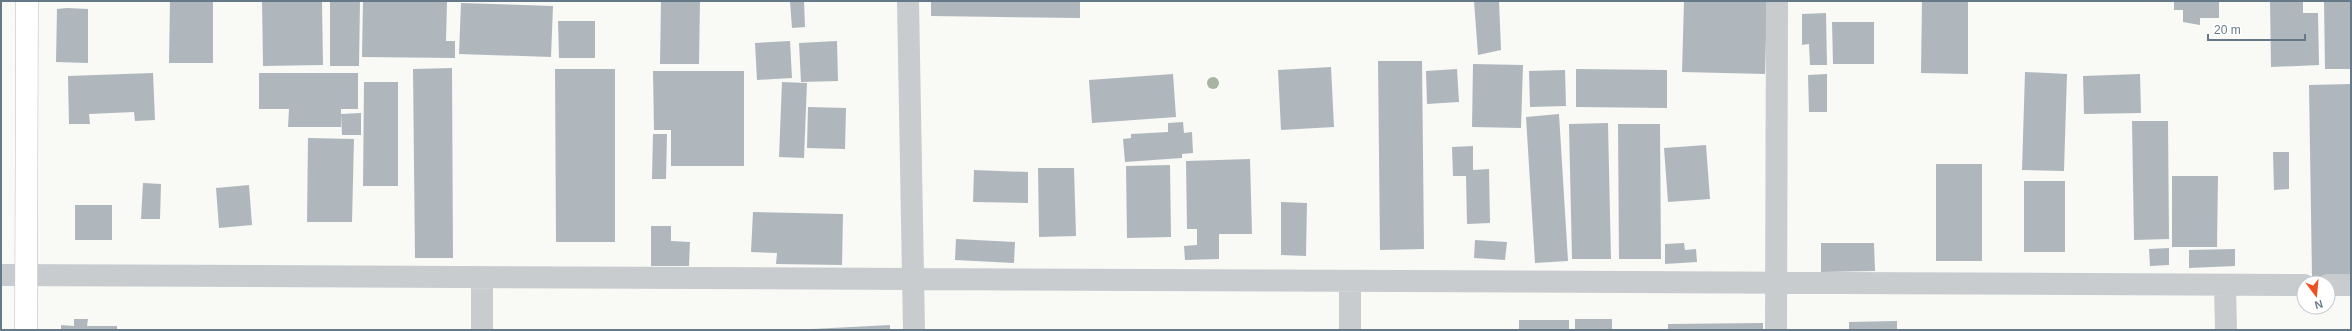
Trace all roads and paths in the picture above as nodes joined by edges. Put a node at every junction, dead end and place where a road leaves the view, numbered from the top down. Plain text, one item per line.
1 (27, 1) edge
2 (908, 1) edge
3 (1777, 1) edge
4 (1, 276) edge
5 (26, 276) junction
6 (482, 278) junction
7 (914, 280) junction
8 (1350, 281) junction
9 (1776, 283) junction
10 (2225, 285) junction
11 (2296, 285) edge
12 (2336, 285) edge
13 (2351, 285) edge
14 (26, 330) edge
15 (482, 330) edge
16 (914, 330) edge
17 (1350, 330) edge
18 (1776, 330) edge
19 (2226, 330) edge

1 - 5 street
2 - 7 street
3 - 9 street
4 - 5 street
5 - 6 street
5 - 14 street
6 - 7 street
6 - 15 street
7 - 8 street
7 - 16 street
8 - 9 street
8 - 17 street
9 - 10 street
9 - 18 street
10 - 11 street
10 - 19 street
12 - 13 street

